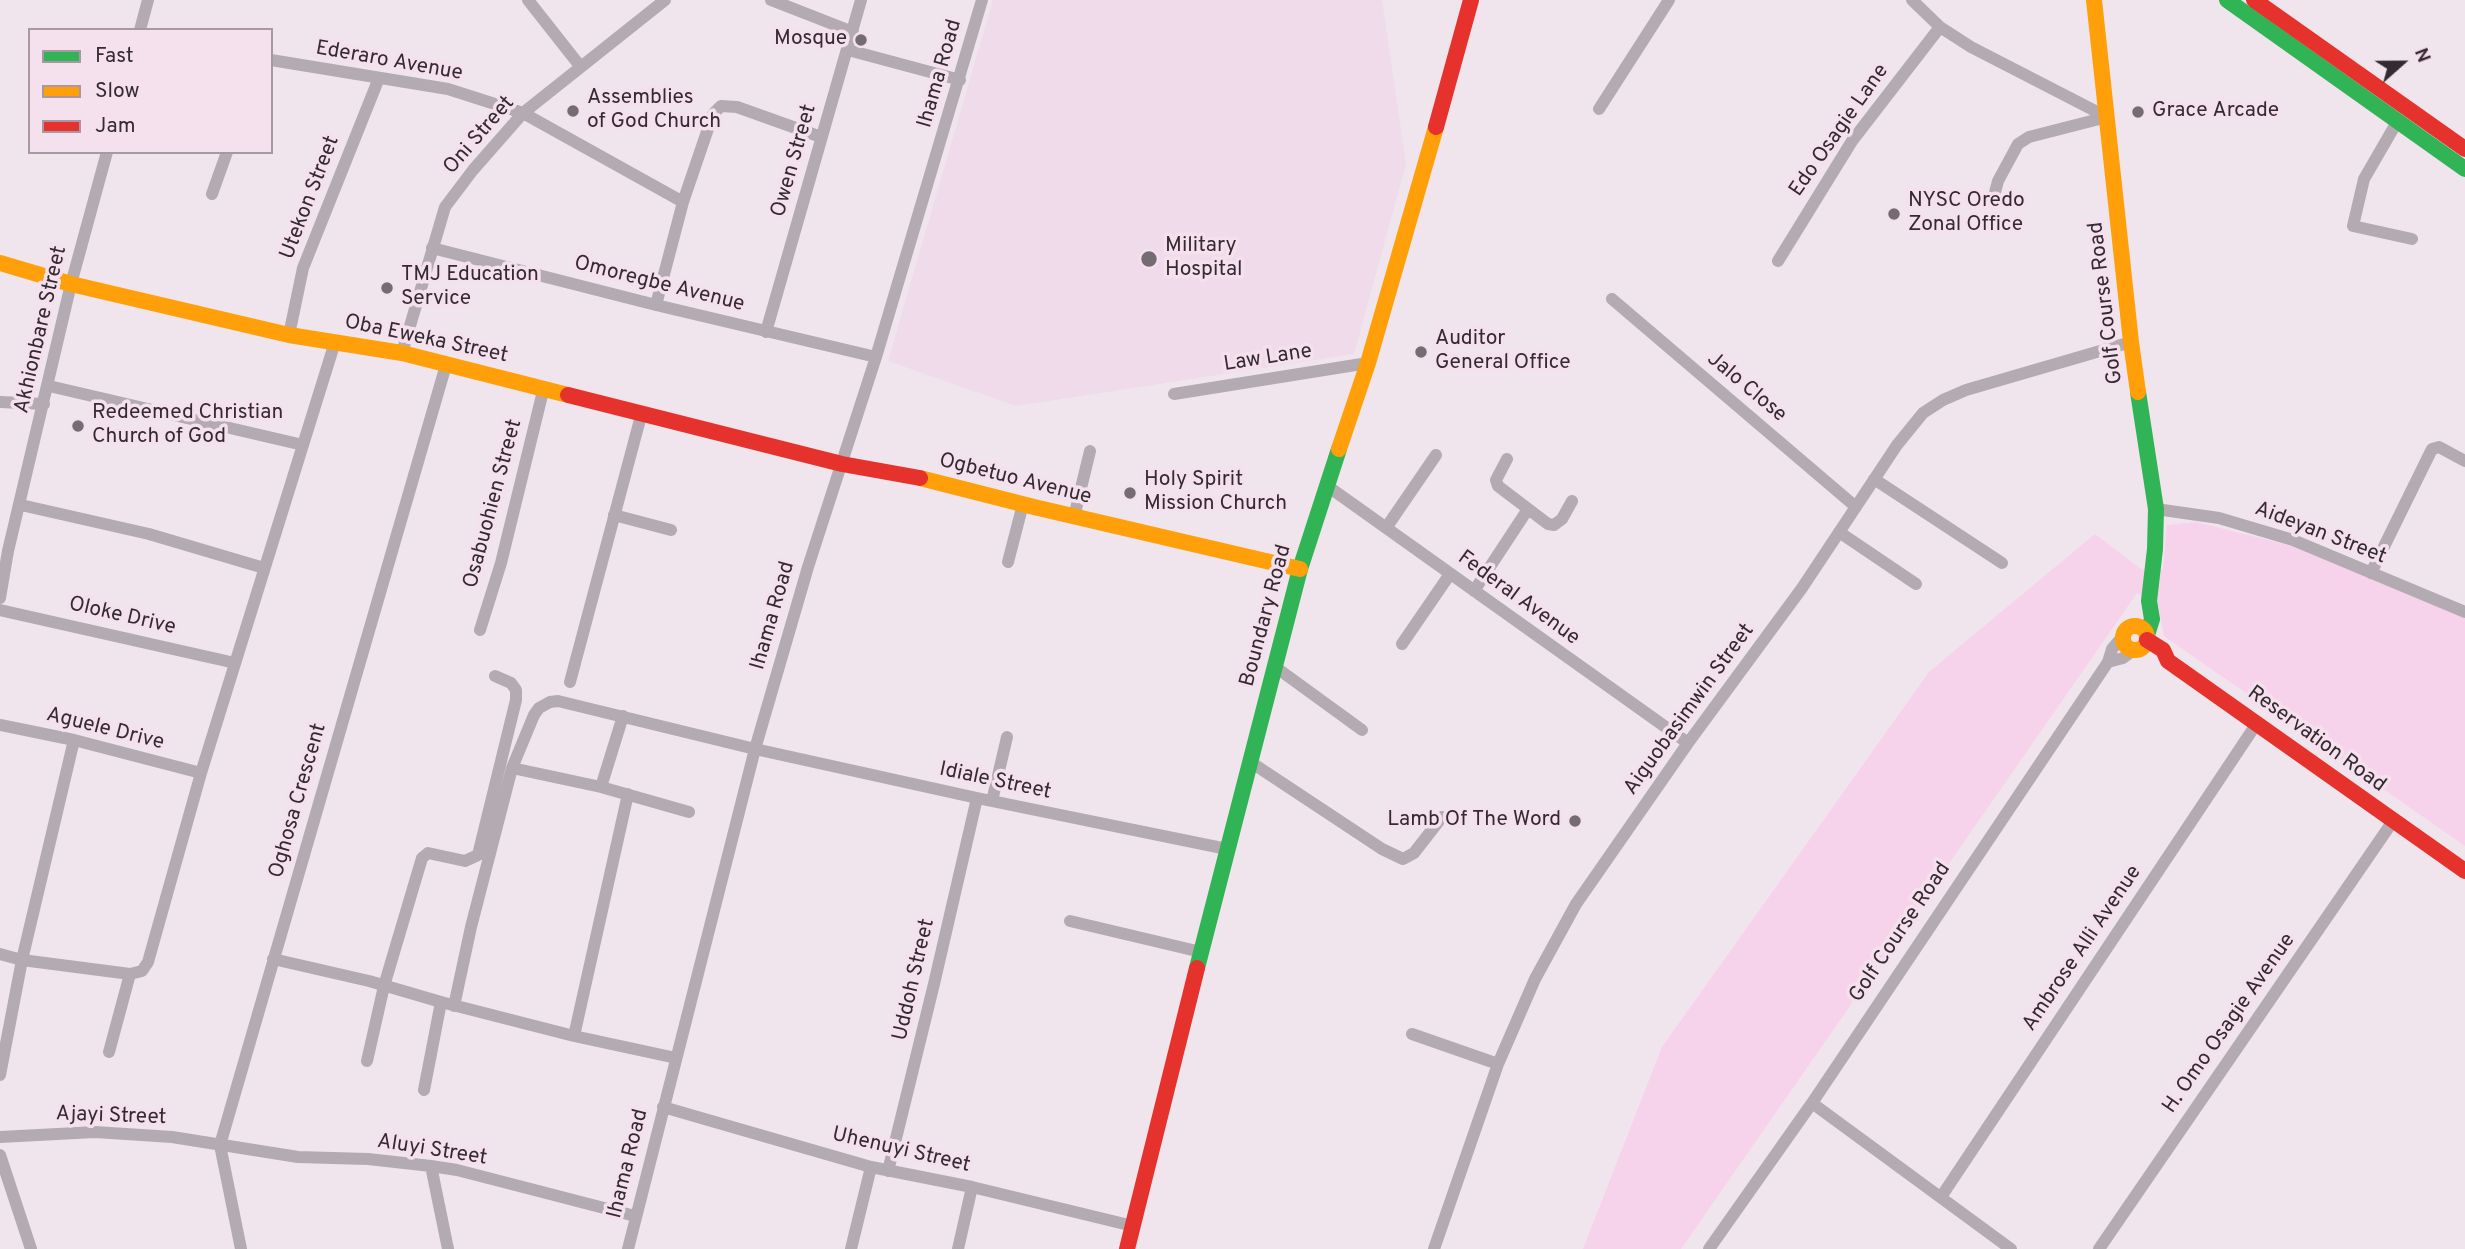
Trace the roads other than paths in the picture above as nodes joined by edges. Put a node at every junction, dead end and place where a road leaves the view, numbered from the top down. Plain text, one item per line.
1 (148, 0) edge
2 (528, 0) edge
3 (665, 0) edge
4 (771, 0) edge
5 (861, 0) edge
6 (982, 0) edge
7 (1471, 0) edge
8 (1670, 0) edge
9 (1912, 0) edge
10 (2094, 0) edge
11 (2227, 0) edge
12 (2254, 0) edge
13 (1940, 27) junction
14 (141, 28) edge
15 (853, 32) junction
16 (848, 50) junction
17 (273, 60) edge
18 (580, 66) junction
19 (379, 78) junction
20 (960, 80) junction
21 (1599, 109) dead end
22 (523, 113) junction
23 (2107, 117) junction
24 (2398, 122) junction
25 (2465, 127) edge
26 (821, 136) junction
27 (2454, 148) edge
28 (106, 154) edge
29 (226, 154) edge
30 (2465, 169) edge
31 (212, 194) dead end
32 (1993, 200) dead end
33 (684, 202) junction
34 (2412, 239) dead end
35 (432, 247) junction
36 (1777, 261) dead end
37 (0, 263) edge
38 (71, 285) junction
39 (1612, 299) dead end
40 (656, 305) junction
41 (766, 332) junction
42 (289, 335) junction
43 (335, 342) junction
44 (2131, 342) junction
45 (402, 353) junction
46 (876, 357) junction
47 (1367, 363) junction
48 (446, 365) junction
49 (49, 386) junction
50 (544, 387) junction
51 (1174, 394) dead end
52 (0, 402) edge
53 (44, 404) junction
54 (642, 412) junction
55 (303, 445) junction
56 (1090, 451) dead end
57 (1436, 455) dead end
58 (1507, 459) dead end
59 (2465, 461) edge
60 (842, 464) junction
61 (1874, 479) junction
62 (1326, 485) junction
63 (1572, 500) dead end
64 (1023, 504) junction
65 (21, 505) junction
66 (1856, 507) junction
67 (1528, 509) junction
68 (2156, 509) junction
69 (614, 515) junction
70 (1074, 517) junction
71 (1385, 528) junction
72 (671, 530) dead end
73 (1839, 532) junction
74 (4, 551) edge
75 (1009, 562) dead end
76 (2002, 563) dead end
77 (264, 568) junction
78 (1300, 569) junction
79 (2371, 573) junction
80 (1450, 574) junction
81 (1916, 584) dead end
82 (1474, 591) junction
83 (0, 598) edge
84 (2148, 601) junction
85 (0, 610) edge
86 (2465, 612) edge
87 (480, 630) dead end
88 (2127, 631) junction
89 (1402, 644) dead end
90 (2142, 644) junction
91 (2108, 662) junction
92 (235, 663) junction
93 (1275, 666) junction
94 (495, 676) dead end
95 (570, 682) dead end
96 (623, 716) junction
97 (2257, 723) junction
98 (0, 725) edge
99 (1362, 730) dead end
100 (1007, 737) dead end
101 (74, 740) junction
102 (1688, 743) junction
103 (755, 749) junction
104 (1250, 761) junction
105 (512, 768) junction
106 (201, 773) junction
107 (601, 787) junction
108 (628, 794) junction
109 (977, 798) junction
110 (992, 801) junction
111 (689, 812) dead end
112 (1442, 817) dead end
113 (2393, 821) junction
114 (1227, 849) junction
115 (2465, 871) edge
116 (1070, 921) dead end
117 (1201, 952) junction
118 (0, 954) edge
119 (273, 959) junction
120 (22, 960) junction
121 (130, 974) junction
122 (384, 986) junction
123 (441, 1002) junction
124 (454, 1006) junction
125 (1412, 1034) dead end
126 (574, 1036) junction
127 (109, 1052) dead end
128 (676, 1058) junction
129 (367, 1060) dead end
130 (1498, 1064) junction
131 (0, 1075) edge
132 (424, 1090) dead end
133 (1812, 1103) junction
134 (663, 1107) junction
135 (0, 1137) edge
136 (220, 1145) junction
137 (0, 1155) edge
138 (431, 1167) junction
139 (872, 1167) junction
140 (888, 1171) junction
141 (972, 1187) junction
142 (1941, 1196) junction
143 (635, 1216) junction
144 (1133, 1226) junction
145 (31, 1249) edge
146 (241, 1249) edge
147 (448, 1249) edge
148 (628, 1249) edge
149 (851, 1249) edge
150 (958, 1249) edge
151 (1127, 1249) edge
152 (1434, 1249) edge
153 (1709, 1249) edge
154 (2011, 1249) edge
155 (2099, 1249) edge

1 - 14 street
2 - 18 street
3 - 18 street, Oni Street
4 - 15 street
5 - 15 street, Owen Street
6 - 20 street, Ihama Road
7 - 47 street, Boundary Road
8 - 21 street
9 - 13 street
10 - 23 street, Golf Course Road
11 - 24 street
12 - 27 street
13 - 23 street
13 - 36 street, Edo Osagie Lane
15 - 16 street, Owen Street
16 - 20 street
16 - 26 street, Owen Street
17 - 19 street, Ederaro Avenue
18 - 22 street, Oni Street
19 - 22 street, Ederaro Avenue
19 - 42 street, Utekon Street
20 - 46 street, Ihama Road
22 - 33 street, Ederaro Avenue
22 - 35 street, Oni Street
23 - 32 street
23 - 44 street, Golf Course Road
24 - 27 street
24 - 34 street
25 - 27 street
26 - 33 street
26 - 41 street, Owen Street
27 - 30 street
28 - 38 street, Akhionbare Street
29 - 31 street
33 - 40 street
35 - 40 street, Omoregbe Avenue
35 - 45 street, Oni Street
37 - 38 street, Oba Eweka Street
38 - 42 street, Oba Eweka Street
38 - 49 street, Akhionbare Street
39 - 66 street, Jalo Close
40 - 41 street, Omoregbe Avenue
41 - 46 street, Omoregbe Avenue
42 - 43 street, Oba Eweka Street
43 - 45 street, Oba Eweka Street
43 - 55 street
44 - 61 street, Aiguobasimwin Street
44 - 68 street, Golf Course Road
45 - 48 street, Oba Eweka Street
46 - 60 street, Ihama Road
47 - 51 street, Law Lane
47 - 62 street, Boundary Road
48 - 50 street, Oba Eweka Street
48 - 119 street, Oghosa Crescent
49 - 53 street, Akhionbare Street
49 - 55 street
50 - 54 street, Oba Eweka Street
50 - 87 street, Osabuohien Street
52 - 53 street
53 - 65 street, Akhionbare Street
54 - 60 street, Oba Eweka Street
54 - 69 street
55 - 77 street
56 - 70 street
57 - 71 street
58 - 67 street
59 - 79 street
60 - 64 street, Ogbetuo Avenue
60 - 103 street, Ihama Road
61 - 66 street, Aiguobasimwin Street
61 - 76 street
62 - 71 street, Federal Avenue
62 - 78 street, Boundary Road
63 - 67 street
64 - 70 street, Ogbetuo Avenue
64 - 75 street
65 - 74 street, Akhionbare Street
65 - 77 street
66 - 73 street, Aiguobasimwin Street
67 - 82 street
68 - 79 street, Aideyan Street
68 - 84 street, Golf Course Road
69 - 72 street
69 - 95 street
70 - 78 street, Ogbetuo Avenue
71 - 80 street, Federal Avenue
73 - 81 street
73 - 102 street, Aiguobasimwin Street
74 - 83 street, Akhionbare Street
77 - 92 street
78 - 93 street, Boundary Road
79 - 86 street, Aideyan Street
80 - 82 street, Federal Avenue
80 - 89 street
82 - 102 street, Federal Avenue
84 - 88 street
84 - 90 street
85 - 92 street, Oloke Drive
88 - 90 street, Reservation Road
88 - 91 street, Golf Course Road
90 - 91 street
90 - 97 street, Reservation Road
91 - 133 street, Golf Course Road
92 - 106 street
93 - 99 street
93 - 104 street, Boundary Road
94 - 122 street
96 - 103 street, Idiale Street
96 - 105 street, Idiale Street
96 - 107 street
97 - 113 street, Reservation Road
97 - 142 street, Ambrose Alli Avenue
98 - 101 street, Aguele Drive
100 - 110 street
101 - 106 street, Aguele Drive
101 - 120 street
102 - 130 street, Aiguobasimwin Street
103 - 109 street, Idiale Street
103 - 128 street, Ihama Road
104 - 112 street
104 - 114 street, Boundary Road
105 - 107 street
105 - 124 street, Idiale Street
106 - 121 street
107 - 108 street
108 - 111 street
108 - 126 street
109 - 110 street, Idiale Street
109 - 140 street, Uddoh Street
110 - 114 street, Idiale Street
113 - 115 street, Reservation Road
113 - 155 street, H. Omo Osagie Avenue
114 - 117 street, Boundary Road
116 - 117 street
117 - 144 street, Boundary Road
118 - 120 street
119 - 122 street
119 - 136 street, Oghosa Crescent
120 - 121 street
120 - 131 street
121 - 127 street
122 - 123 street
122 - 129 street
123 - 124 street
123 - 132 street
124 - 126 street
125 - 130 street
126 - 128 street
128 - 134 street, Ihama Road
130 - 152 street, Aiguobasimwin Street
133 - 142 street
133 - 153 street, Golf Course Road
134 - 139 street, Uhenuyi Street
134 - 143 street, Ihama Road
135 - 136 street, Ajayi Street
136 - 138 street, Aluyi Street
136 - 146 street, Oghosa Crescent
137 - 145 street
138 - 143 street, Aluyi Street
138 - 147 street
139 - 140 street, Uhenuyi Street
139 - 149 street
140 - 141 street, Uhenuyi Street
141 - 144 street, Uhenuyi Street
141 - 150 street
142 - 154 street
143 - 148 street, Ihama Road
144 - 151 street, Boundary Road

